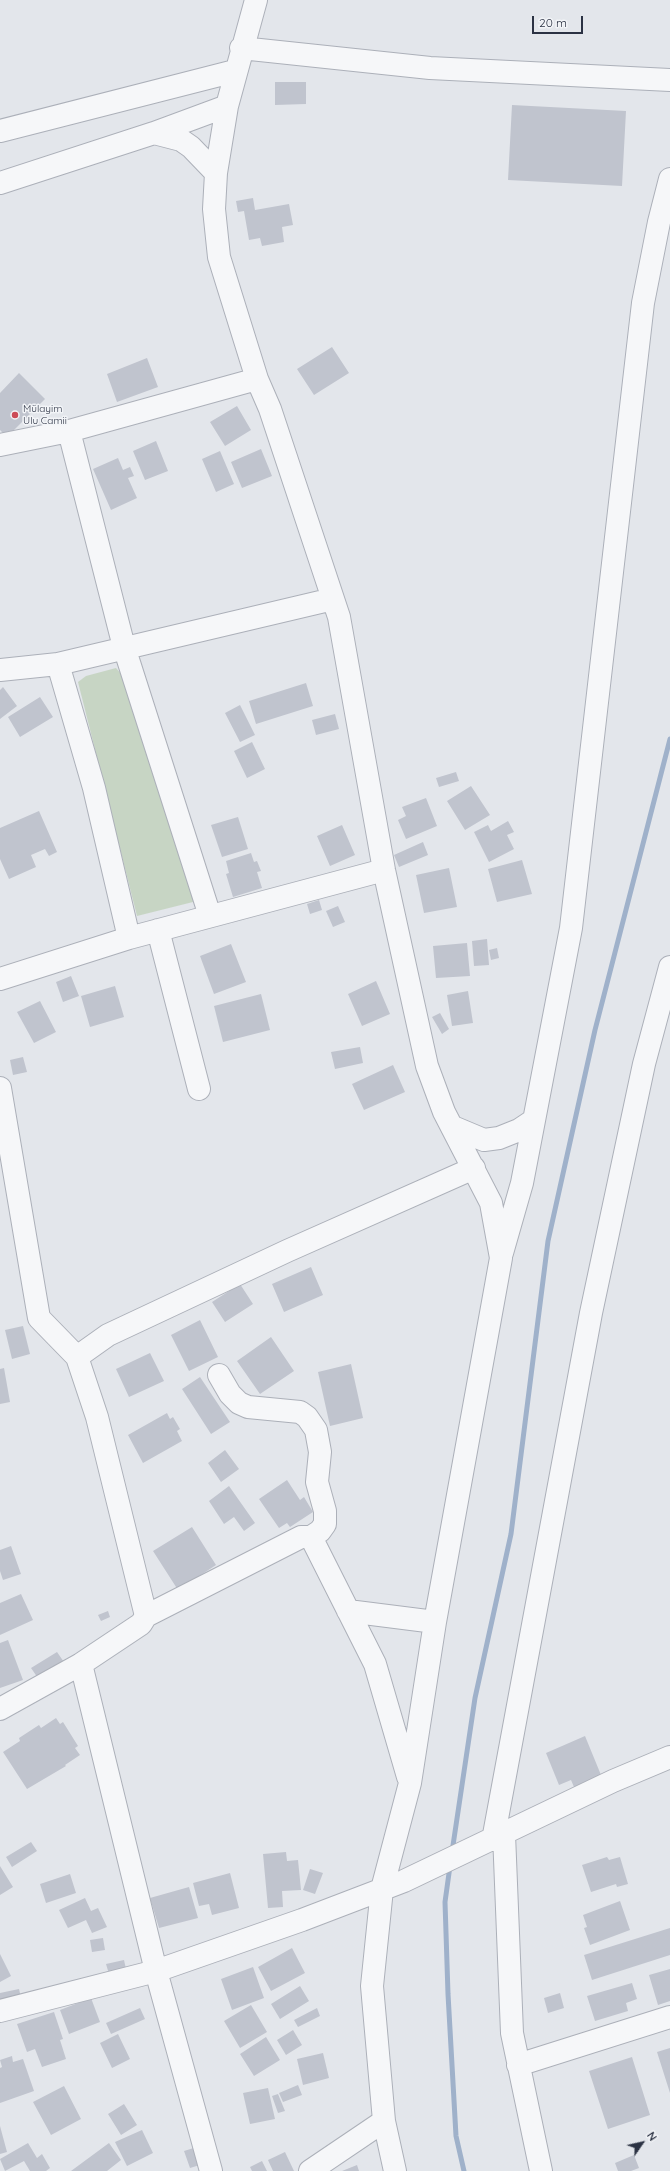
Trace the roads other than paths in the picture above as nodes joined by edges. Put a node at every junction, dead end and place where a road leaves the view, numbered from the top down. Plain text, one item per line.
1 (256, 0) edge
2 (241, 48) junction
3 (235, 72) junction
4 (670, 80) edge
5 (227, 106) junction
6 (0, 131) edge
7 (154, 133) junction
8 (216, 173) junction
9 (670, 179) edge
10 (0, 183) edge
11 (257, 379) junction
12 (69, 431) junction
13 (0, 445) edge
14 (333, 599) junction
15 (124, 647) junction
16 (58, 664) junction
17 (0, 670) edge
18 (384, 870) junction
19 (210, 916) junction
20 (158, 930) junction
21 (129, 938) junction
22 (670, 967) edge
23 (0, 979) edge
24 (0, 1088) edge
25 (199, 1089) dead end
26 (534, 1120) junction
27 (452, 1127) junction
28 (474, 1168) junction
29 (501, 1258) junction
30 (77, 1357) junction
31 (219, 1375) dead end
32 (311, 1537) junction
33 (348, 1611) junction
34 (146, 1616) junction
35 (435, 1622) junction
36 (81, 1664) junction
37 (0, 1709) edge
38 (670, 1757) edge
39 (410, 1783) junction
40 (492, 1840) junction
41 (382, 1889) junction
42 (156, 1971) junction
43 (0, 2011) edge
44 (670, 2017) edge
45 (518, 2065) junction
46 (384, 2121) junction
47 (211, 2171) edge
48 (310, 2171) edge
49 (395, 2171) edge
50 (541, 2171) edge

1 - 2 street
2 - 3 street
2 - 4 street
3 - 5 street
3 - 6 street
5 - 7 street
5 - 8 street
7 - 8 street
7 - 10 street
8 - 11 street
9 - 26 street
11 - 12 street
11 - 14 street
12 - 13 street
12 - 15 street
14 - 15 street
14 - 18 street
15 - 16 street
15 - 19 street
16 - 17 street
16 - 21 street
18 - 19 street
18 - 27 street
19 - 20 street
20 - 21 street
20 - 25 street
21 - 23 street
22 - 40 street
24 - 30 street
26 - 27 street
26 - 29 street
27 - 28 street
28 - 29 street
28 - 30 street
29 - 35 street
30 - 34 street
31 - 32 street
32 - 33 street
32 - 34 street
33 - 35 street
33 - 39 street
34 - 36 street
35 - 39 street
36 - 37 street
36 - 42 street
38 - 40 street
39 - 41 street
40 - 41 street
40 - 45 street
41 - 42 street
41 - 46 street
42 - 43 street
42 - 47 street
44 - 45 street
45 - 50 street
46 - 48 street
46 - 49 street

